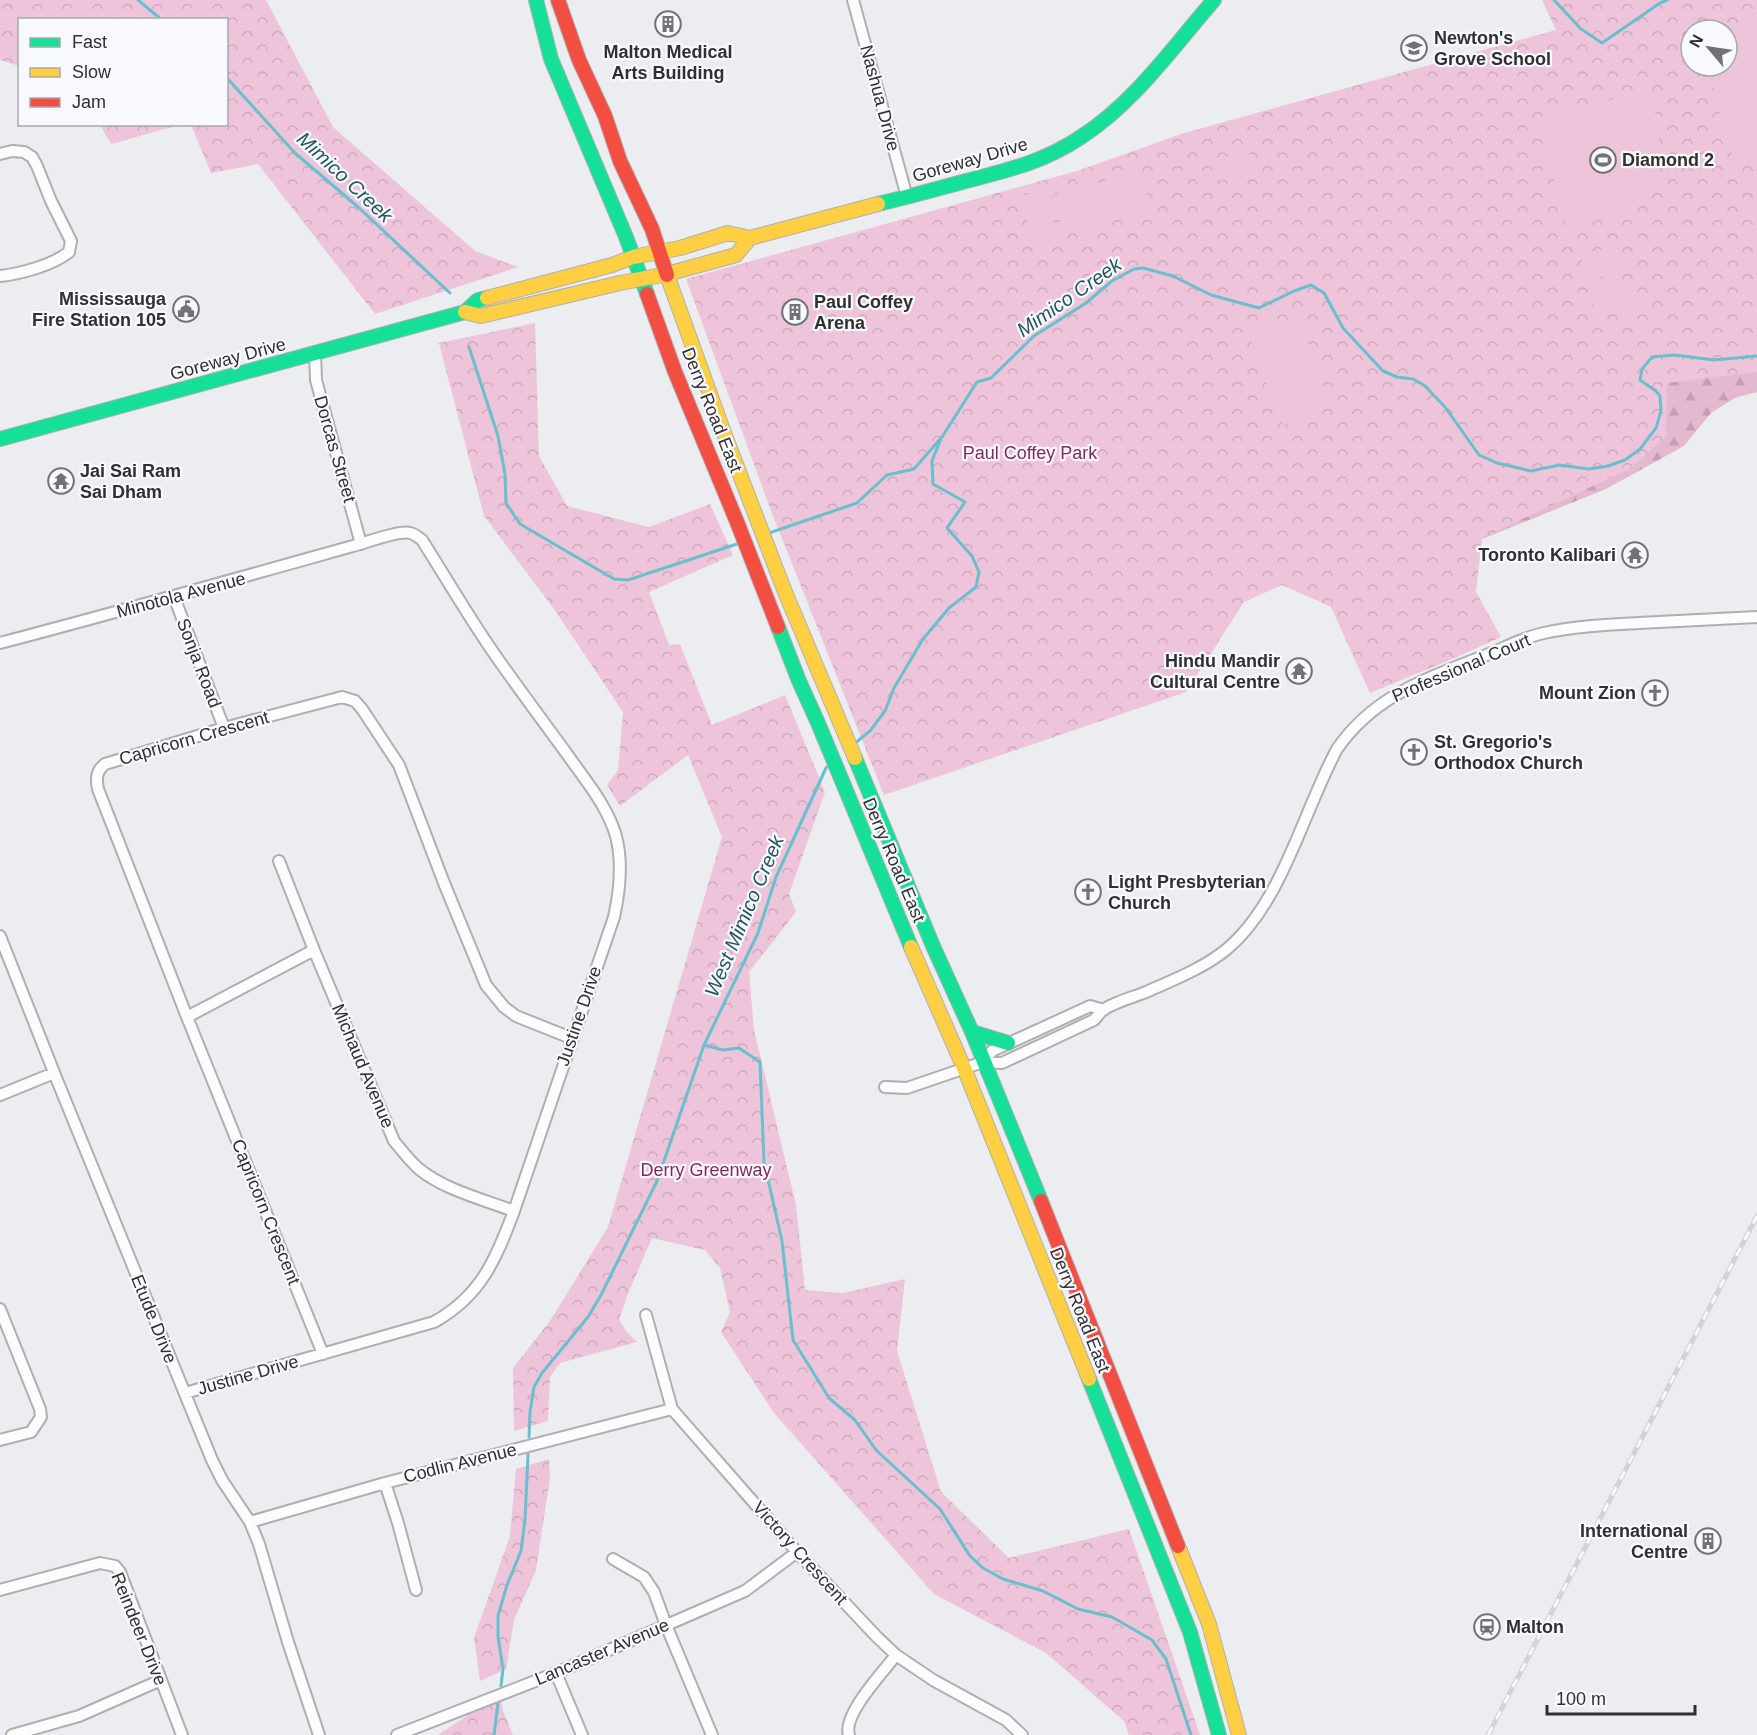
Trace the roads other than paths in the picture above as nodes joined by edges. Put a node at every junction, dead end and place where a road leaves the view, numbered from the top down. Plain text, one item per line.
1 (536, 0) edge
2 (558, 0) edge
3 (853, 0) edge
4 (1214, 0) edge
5 (0, 154) edge
6 (907, 196) junction
7 (750, 238) junction
8 (659, 251) junction
9 (633, 257) junction
10 (666, 274) junction
11 (0, 276) edge
12 (640, 279) junction
13 (465, 312) junction
14 (315, 353) junction
15 (724, 433) junction
16 (703, 439) junction
17 (0, 440) edge
18 (361, 544) junction
19 (785, 592) junction
20 (174, 597) junction
21 (768, 600) junction
22 (1757, 617) edge
23 (0, 643) edge
24 (838, 715) junction
25 (818, 723) junction
26 (224, 728) junction
27 (279, 861) dead end
28 (0, 936) edge
29 (314, 950) junction
30 (1104, 1010) junction
31 (187, 1017) junction
32 (972, 1032) junction
33 (571, 1038) junction
34 (1008, 1044) junction
35 (983, 1062) junction
36 (964, 1068) junction
37 (54, 1073) junction
38 (885, 1087) dead end
39 (0, 1095) edge
40 (514, 1211) junction
41 (0, 1309) edge
42 (646, 1315) dead end
43 (323, 1354) junction
44 (185, 1393) junction
45 (672, 1409) junction
46 (0, 1440) edge
47 (385, 1483) junction
48 (250, 1522) junction
49 (797, 1552) junction
50 (613, 1559) dead end
51 (0, 1590) edge
52 (416, 1590) dead end
53 (666, 1625) junction
54 (896, 1655) junction
55 (556, 1672) junction
56 (161, 1680) junction
57 (12, 1735) edge
58 (182, 1735) edge
59 (319, 1735) edge
60 (397, 1735) edge
61 (582, 1735) edge
62 (712, 1735) edge
63 (849, 1735) edge
64 (1022, 1735) edge
65 (1220, 1735) edge
66 (1239, 1735) edge

1 - 9 main road, Derry Road East
2 - 8 main road, Derry Road East
3 - 6 street, Nashua Drive
4 - 6 main road, Goreway Drive
5 - 11 street
6 - 7 main road, Goreway Drive
7 - 8 main road, Goreway Drive
7 - 10 main road, Goreway Drive
8 - 9 main road, Goreway Drive
8 - 10 main road, Derry Road East
9 - 12 main road, Derry Road East
9 - 13 main road, Goreway Drive
10 - 12 main road, Goreway Drive
10 - 15 main road, Derry Road East
12 - 13 main road, Goreway Drive
12 - 16 main road, Derry Road East
13 - 14 main road, Goreway Drive
14 - 17 main road, Goreway Drive
14 - 18 street, Dorcas Street
15 - 16 main road
15 - 19 main road, Derry Road East
16 - 21 main road, Derry Road East
18 - 20 street, Minotola Avenue
18 - 33 street, Justine Drive
19 - 21 main road
19 - 24 main road, Derry Road East
20 - 23 street, Minotola Avenue
20 - 26 street, Sonja Road
21 - 25 main road, Derry Road East
22 - 30 street, Professional Court
24 - 25 main road
24 - 32 main road, Derry Road East
25 - 36 main road, Derry Road East
26 - 31 street, Capricorn Crescent
26 - 33 street, Capricorn Crescent
27 - 29 street, Michaud Avenue
28 - 37 street, Etude Drive
29 - 31 street
29 - 40 street, Michaud Avenue
30 - 34 street, Professional Court
30 - 35 street, Professional Court
31 - 43 street, Capricorn Crescent
32 - 34 main road
32 - 35 main road, Derry Road East
33 - 40 street, Justine Drive
34 - 35 street, Professional Court
35 - 36 street, Professional Court
35 - 66 main road, Derry Road East
36 - 38 street, Professional Court
36 - 65 main road, Derry Road East
37 - 39 street
37 - 44 street, Etude Drive
40 - 43 street, Justine Drive
41 - 46 street
42 - 45 street, Victory Crescent
43 - 44 street, Justine Drive
44 - 48 street, Etude Drive
45 - 47 street, Codlin Avenue
45 - 49 street, Victory Crescent
47 - 48 street, Codlin Avenue
47 - 52 street
48 - 59 street, Etude Drive
49 - 53 street, Lancaster Avenue
49 - 54 street, Victory Crescent
50 - 53 street
51 - 56 street, Reindeer Drive
53 - 55 street, Lancaster Avenue
53 - 62 street
54 - 63 street
54 - 64 street, Victory Crescent
55 - 60 street, Lancaster Avenue
55 - 61 street
56 - 57 street
56 - 58 street, Reindeer Drive

